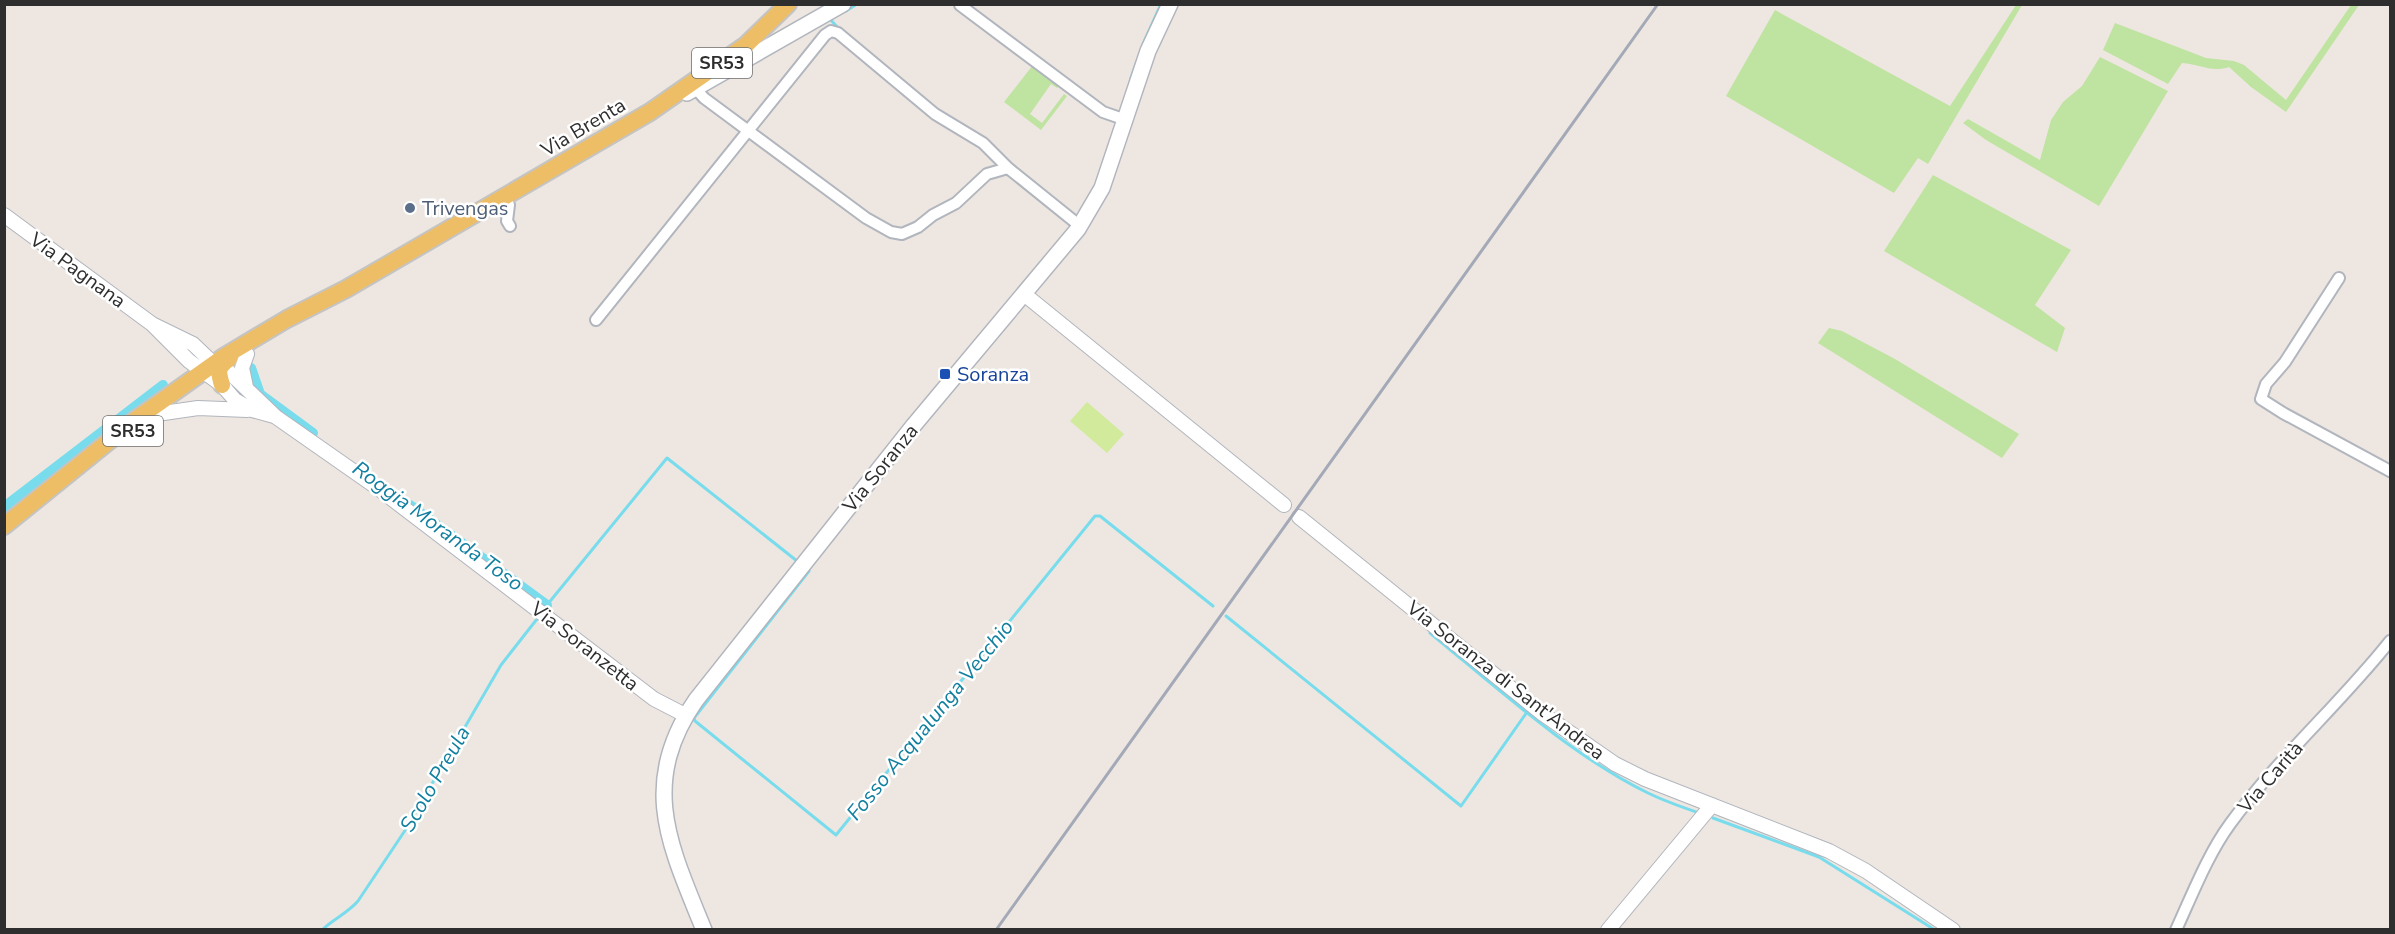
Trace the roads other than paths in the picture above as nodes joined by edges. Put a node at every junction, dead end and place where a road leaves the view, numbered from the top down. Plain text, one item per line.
1 (788, 4) edge
2 (843, 4) edge
3 (960, 4) edge
4 (1170, 4) edge
5 (696, 89) junction
6 (650, 112) junction
7 (1126, 120) junction
8 (749, 130) junction
9 (1008, 168) junction
10 (505, 197) junction
11 (4, 215) edge
12 (510, 226) dead end
13 (1080, 226) junction
14 (2339, 278) dead end
15 (346, 289) junction
16 (1024, 294) junction
17 (596, 320) dead end
18 (152, 324) junction
19 (182, 354) junction
20 (247, 354) junction
21 (213, 370) junction
22 (180, 387) junction
23 (246, 387) junction
24 (252, 410) junction
25 (157, 414) junction
26 (276, 417) junction
27 (140, 427) junction
28 (2391, 471) edge
29 (56, 485) junction
30 (1284, 505) dead end
31 (1299, 517) dead end
32 (4, 526) edge
33 (2391, 641) edge
34 (685, 715) junction
35 (1712, 805) junction
36 (704, 930) edge
37 (1608, 930) edge
38 (1953, 930) edge
39 (2176, 930) edge

1 - 6 main road, SR53
2 - 5 main road, Via Brenta
3 - 7 street
4 - 7 main road, Via Soranza
5 - 6 main road, Via Brenta
5 - 8 street
6 - 10 main road, Via Brenta / SR53
7 - 13 main road, Via Soranza
8 - 9 street
8 - 9 street
8 - 17 street
9 - 13 street
10 - 12 street
10 - 15 main road, Via Brenta / SR53
11 - 18 street, Via Pagnana
13 - 16 main road, Via Soranza
14 - 28 street
15 - 20 main road, Via Brenta / SR53
15 - 21 main road, Via Brenta / SR53
16 - 30 street
16 - 34 main road, Via Soranza
18 - 19 street, Via Pagnana
18 - 21 street, Via Pagnana
19 - 21 street, Via Pagnana
19 - 22 street
20 - 21 main road, Via Brenta / SR53
20 - 23 street
21 - 22 main road, Via Brenta / SR53
21 - 23 street, Via Soranzetta
21 - 24 street, Via Soranzetta
21 - 25 main road, Via Brenta / SR53
21 - 27 main road
22 - 29 main road, Via Brenta / SR53
23 - 26 street, Via Soranzetta
24 - 25 street
24 - 26 street, Via Soranzetta
25 - 27 main road, Via Brenta / SR53
26 - 34 street, Via Soranzetta
27 - 29 main road, Via Brenta / SR53
29 - 32 main road, Via Brenta / SR53
31 - 35 street, Via Soranza di Sant'Andrea
33 - 39 street, Via Carità
34 - 36 main road
35 - 37 street
35 - 38 street, Via Soranza di Sant'Andrea

